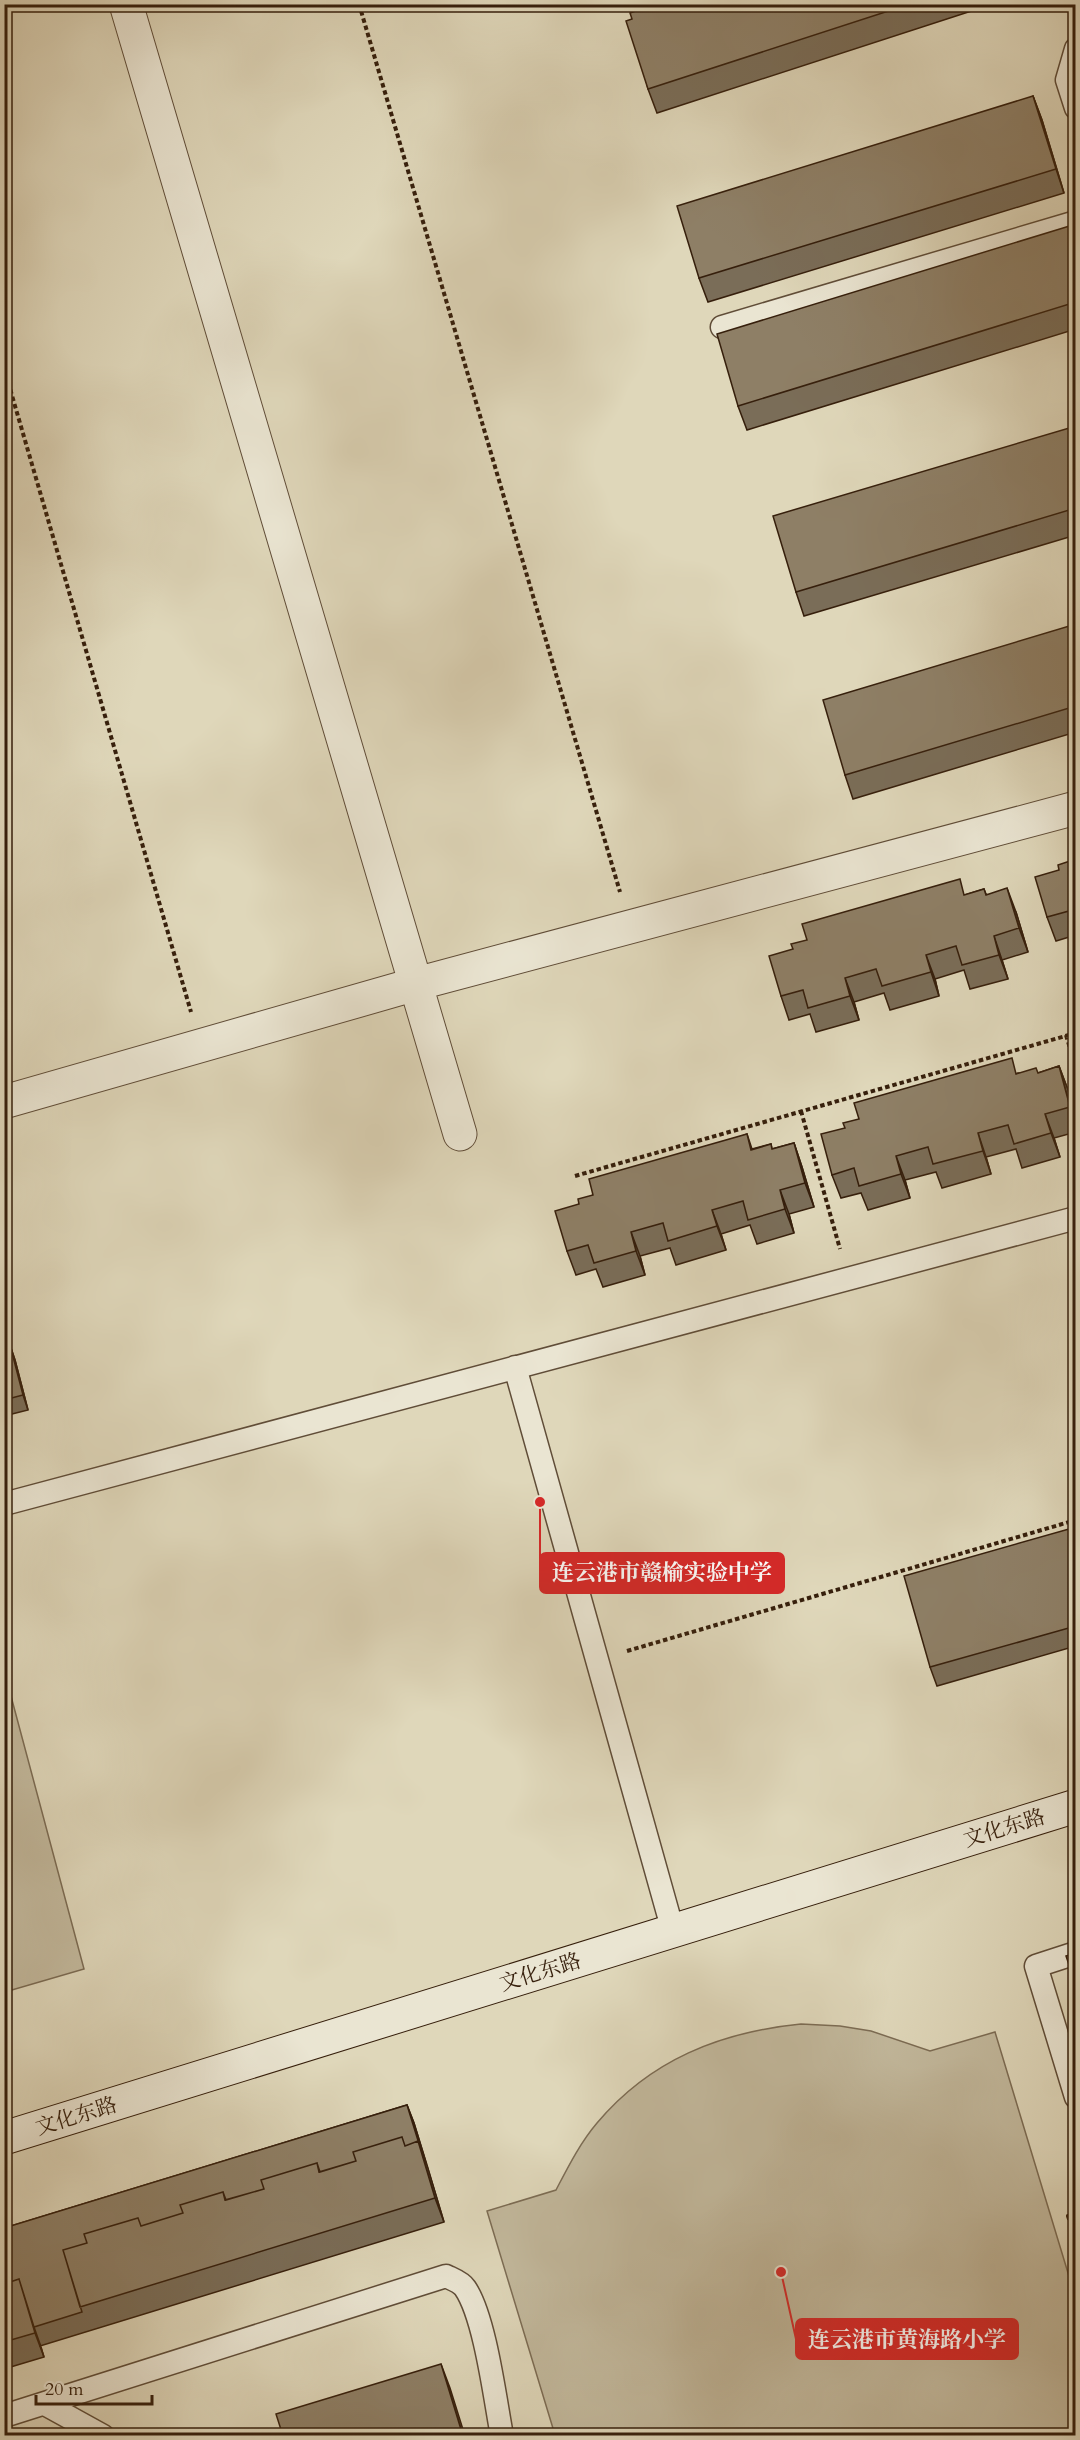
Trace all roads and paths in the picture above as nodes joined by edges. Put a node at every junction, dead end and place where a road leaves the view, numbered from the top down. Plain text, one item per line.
1 (126, 4) edge
2 (359, 4) edge
3 (1076, 49) edge
4 (1076, 108) edge
5 (1076, 222) edge
6 (722, 327) dead end
7 (4, 368) edge
8 (1076, 808) edge
9 (630, 927) junction
10 (416, 984) junction
11 (1076, 1033) edge
12 (1066, 1035) junction
13 (201, 1046) junction
14 (1076, 1068) edge
15 (4, 1102) edge
16 (801, 1111) junction
17 (460, 1134) dead end
18 (574, 1176) dead end
19 (1076, 1218) edge
20 (848, 1279) junction
21 (515, 1368) junction
22 (4, 1504) edge
23 (1076, 1520) edge
24 (597, 1660) junction
25 (1076, 1806) edge
26 (673, 1931) junction
27 (1076, 1953) edge
28 (1076, 2097) edge
29 (4, 2138) edge
30 (1076, 2214) edge
31 (1076, 2240) edge
32 (45, 2404) junction
33 (4, 2416) edge
34 (103, 2436) edge
35 (502, 2436) edge

1 - 10 street
2 - 9 path
3 - 4 lane
5 - 6 lane
7 - 13 path
8 - 9 street
9 - 10 street
10 - 13 street
10 - 17 street
11 - 12 path
12 - 14 path
12 - 16 path
13 - 15 street
16 - 18 path
16 - 20 path
19 - 20 lane
20 - 21 lane
21 - 22 lane
21 - 24 lane
23 - 24 path
24 - 26 lane
25 - 26 street, 文化东路
26 - 29 street, 文化东路
27 - 28 lane
30 - 31 path
32 - 33 lane
32 - 34 lane
32 - 35 lane

